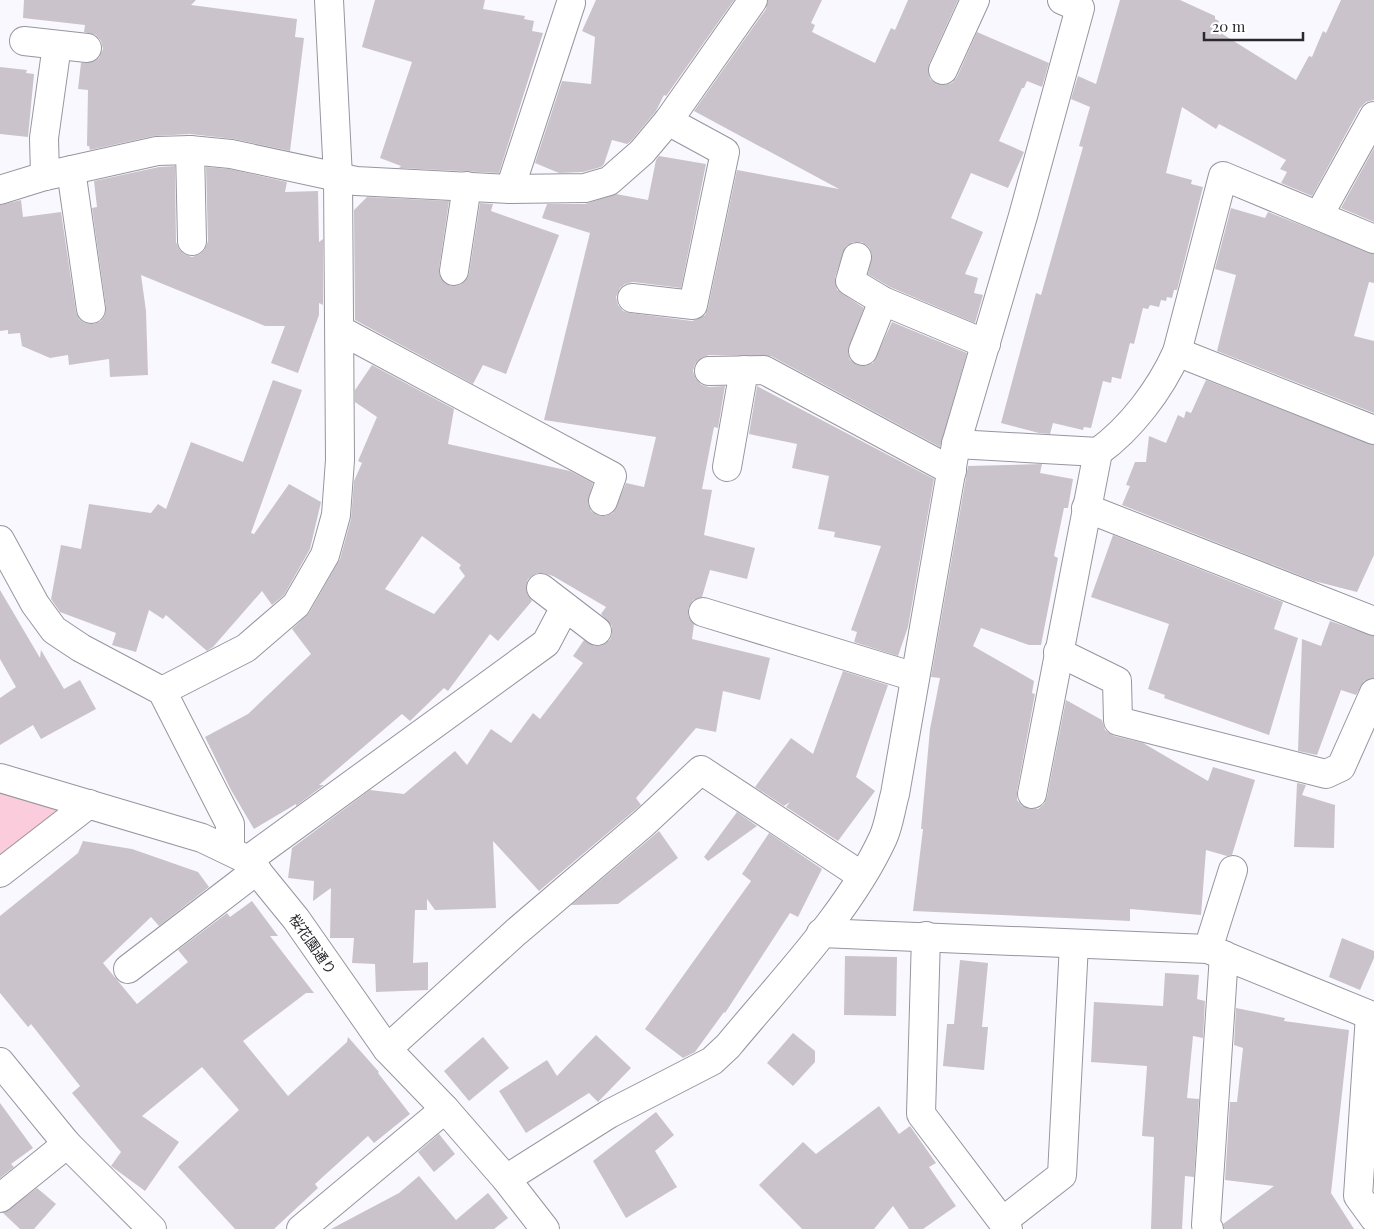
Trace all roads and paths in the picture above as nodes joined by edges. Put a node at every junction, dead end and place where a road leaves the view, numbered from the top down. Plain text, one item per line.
1 (329, 0) edge
2 (753, 0) edge
3 (975, 0) edge
4 (1062, 0) edge
5 (571, 3) dead end
6 (24, 41) dead end
7 (57, 44) junction
8 (87, 48) dead end
9 (943, 70) dead end
10 (1374, 116) edge
11 (668, 121) junction
12 (190, 150) junction
13 (71, 170) junction
14 (45, 176) junction
15 (338, 177) junction
16 (467, 186) junction
17 (510, 189) junction
18 (0, 190) edge
19 (1319, 215) junction
20 (1374, 239) edge
21 (192, 241) dead end
22 (857, 257) dead end
23 (454, 271) dead end
24 (632, 298) dead end
25 (883, 301) junction
26 (91, 309) dead end
27 (340, 330) junction
28 (986, 344) junction
29 (863, 351) dead end
30 (1177, 352) junction
31 (709, 370) dead end
32 (744, 370) junction
33 (1374, 430) edge
34 (1098, 452) junction
35 (954, 458) junction
36 (728, 467) dead end
37 (603, 502) dead end
38 (1086, 508) junction
39 (0, 540) edge
40 (541, 588) dead end
41 (565, 607) junction
42 (703, 612) dead end
43 (1374, 621) edge
44 (597, 631) dead end
45 (1058, 652) junction
46 (915, 677) junction
47 (162, 691) junction
48 (1374, 693) edge
49 (0, 778) edge
50 (1032, 794) dead end
51 (89, 804) junction
52 (245, 860) junction
53 (1233, 870) dead end
54 (0, 873) edge
55 (862, 876) junction
56 (821, 933) junction
57 (926, 936) junction
58 (1074, 944) junction
59 (1216, 952) junction
60 (128, 969) dead end
61 (387, 1049) junction
62 (0, 1062) edge
63 (445, 1109) junction
64 (67, 1144) junction
65 (506, 1179) junction
66 (0, 1198) edge
67 (1374, 1218) edge
68 (1005, 1225) edge
69 (152, 1229) edge
70 (301, 1229) edge
71 (545, 1229) edge
72 (1209, 1229) edge

1 - 15 street
2 - 11 street
3 - 9 street
4 - 28 street
5 - 17 street
6 - 7 street
7 - 8 street
7 - 14 street
10 - 19 street
11 - 17 street
11 - 24 street
12 - 13 street
12 - 15 street
12 - 21 street
13 - 14 street
13 - 26 street
14 - 18 street
15 - 16 street
15 - 27 street
16 - 17 street
16 - 23 street
19 - 20 street
19 - 30 street
22 - 25 street
25 - 28 street
25 - 29 street
27 - 37 street
27 - 47 street
28 - 35 street
30 - 33 street
30 - 34 street
31 - 32 street
32 - 35 street
32 - 36 street
34 - 35 street
34 - 38 street
35 - 46 street
38 - 43 street
38 - 45 street
39 - 47 street
40 - 41 street
41 - 44 street
41 - 52 street
42 - 46 street
45 - 48 street
45 - 50 street
46 - 55 street
47 - 52 street
49 - 51 street, 桜花園通り
51 - 52 street, 桜花園通り
51 - 54 street
52 - 60 street
52 - 61 street, 桜花園通り
53 - 59 street
55 - 56 street
55 - 61 street
56 - 57 street
56 - 65 street
57 - 58 street
57 - 68 street
58 - 59 street
58 - 68 street
59 - 67 street
59 - 72 street
61 - 63 street, 桜花園通り
62 - 64 street
63 - 65 street, 桜花園通り
63 - 70 street
64 - 66 street
64 - 69 street
65 - 71 street, 桜花園通り

